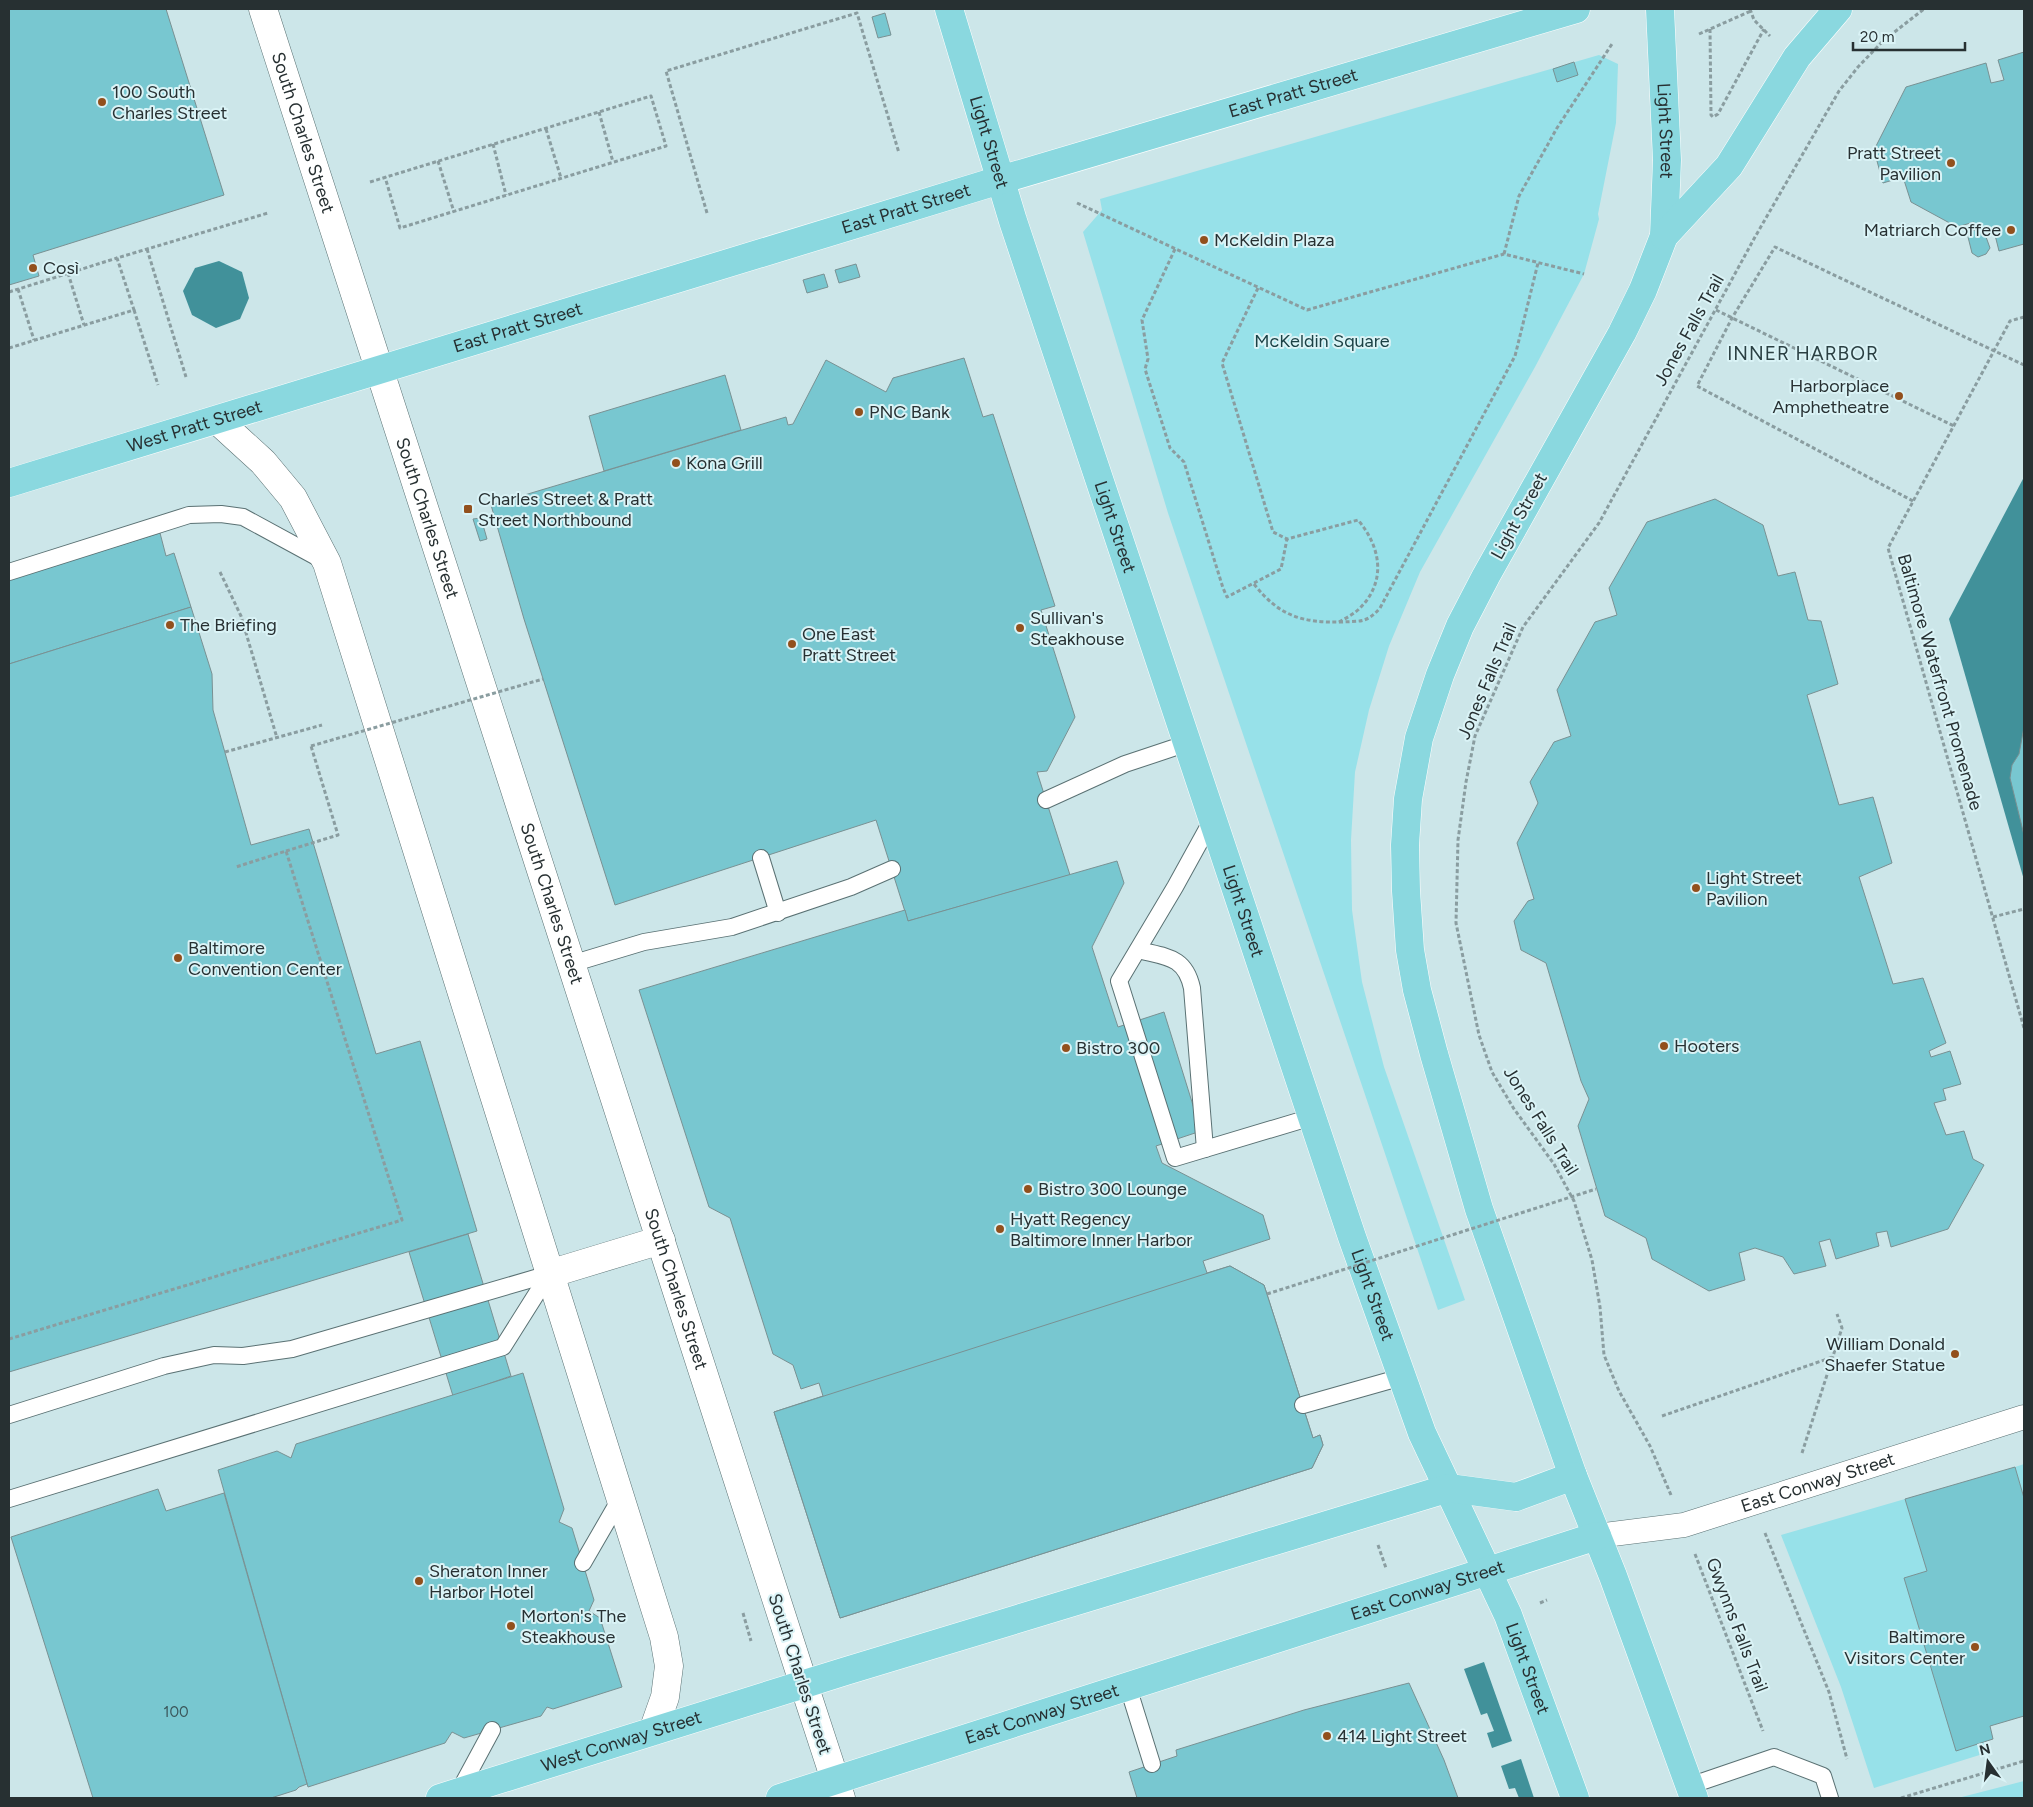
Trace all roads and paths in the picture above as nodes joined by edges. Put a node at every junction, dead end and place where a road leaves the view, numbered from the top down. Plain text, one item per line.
1 (263, 9) edge
2 (949, 9) edge
3 (1576, 9) edge
4 (1660, 9) edge
5 (1838, 9) edge
6 (1924, 9) edge
7 (1750, 10) edge
8 (1710, 29) junction
9 (1764, 29) junction
10 (1700, 34) dead end
11 (1770, 36) dead end
12 (1612, 44) dead end
13 (599, 112) junction
14 (546, 129) junction
15 (493, 144) junction
16 (899, 152) dead end
17 (438, 161) junction
18 (613, 162) junction
19 (385, 177) junction
20 (561, 179) junction
21 (1000, 180) junction
22 (370, 182) dead end
23 (506, 195) junction
24 (1078, 203) dead end
25 (454, 212) junction
26 (268, 213) dead end
27 (707, 213) dead end
28 (1664, 236) junction
29 (146, 249) junction
30 (1175, 249) junction
31 (1504, 254) junction
32 (116, 258) junction
33 (1538, 263) junction
34 (68, 273) junction
35 (1584, 274) dead end
36 (1258, 288) junction
37 (18, 289) junction
38 (9, 292) edge
39 (134, 310) junction
40 (1716, 310) junction
41 (2024, 317) edge
42 (1732, 318) junction
43 (84, 325) junction
44 (34, 340) junction
45 (9, 348) edge
46 (1995, 350) junction
47 (2024, 365) edge
48 (380, 370) junction
49 (186, 377) dead end
50 (158, 385) dead end
51 (217, 420) junction
52 (1954, 426) junction
53 (9, 483) edge
54 (1913, 501) junction
55 (1287, 539) junction
56 (327, 563) junction
57 (9, 572) edge
58 (220, 572) dead end
59 (1254, 584) junction
60 (1339, 622) junction
61 (543, 679) dead end
62 (322, 725) dead end
63 (276, 738) junction
64 (1188, 743) junction
65 (225, 752) dead end
66 (1046, 800) dead end
67 (1213, 818) junction
68 (286, 851) junction
69 (760, 858) dead end
70 (236, 867) dead end
71 (892, 869) dead end
72 (2024, 909) edge
73 (778, 913) junction
74 (1993, 917) junction
75 (1138, 950) junction
76 (571, 964) junction
77 (2024, 1028) edge
78 (1312, 1117) junction
79 (1205, 1149) junction
80 (1596, 1189) dead end
81 (661, 1240) junction
82 (549, 1274) junction
83 (1268, 1294) dead end
84 (1837, 1314) dead end
85 (9, 1339) edge
86 (1833, 1357) junction
87 (1402, 1377) junction
88 (1303, 1405) dead end
89 (9, 1415) edge
90 (1662, 1416) dead end
91 (2024, 1416) edge
92 (1573, 1476) junction
93 (1449, 1488) junction
94 (1791, 1490) junction
95 (9, 1499) edge
96 (620, 1499) junction
97 (1753, 1502) junction
98 (1684, 1525) junction
99 (1598, 1536) junction
100 (1376, 1542) dead end
101 (1692, 1546) dead end
102 (583, 1563) dead end
103 (1386, 1568) dead end
104 (1488, 1572) junction
105 (804, 1684) junction
106 (1128, 1687) junction
107 (1761, 1726) dead end
108 (492, 1730) dead end
109 (653, 1731) junction
110 (2024, 1761) edge
111 (1848, 1763) dead end
112 (1152, 1764) dead end
113 (838, 1790) edge
114 (1692, 1792) edge
115 (449, 1796) edge
116 (780, 1798) edge
117 (1574, 1798) edge
118 (1830, 1798) edge
119 (1901, 1798) edge

1 - 48 main road, South Charles Street
2 - 21 main road, Light Street
3 - 21 main road, East Pratt Street
4 - 28 main road, Light Street
5 - 28 main road
6 - 40 path, Jones Falls Trail
7 - 8 path
7 - 9 path
8 - 9 path
8 - 10 path
9 - 11 path
12 - 31 path
13 - 14 path
13 - 18 path
13 - 18 path
14 - 15 path
14 - 20 path
15 - 17 path
15 - 23 path
16 - 27 path
17 - 19 path
17 - 25 path
18 - 20 path
19 - 22 path
19 - 25 path
20 - 23 path
21 - 48 main road, East Pratt Street
21 - 64 main road, Light Street
23 - 25 path
24 - 30 path
26 - 29 path
28 - 92 main road, Light Street
29 - 32 path
29 - 49 path
30 - 36 path
30 - 59 path
31 - 33 path
31 - 36 path
32 - 34 path
32 - 39 path
33 - 35 path
33 - 60 path
34 - 37 path
34 - 43 path
36 - 55 path
37 - 38 path
37 - 44 path
39 - 43 path
39 - 50 path
40 - 42 path
40 - 98 path, Jones Falls Trail
41 - 46 path, Baltimore Waterfront Promenade
42 - 46 path
42 - 52 path
42 - 54 path
43 - 44 path
44 - 45 path
46 - 47 path
46 - 52 path, Baltimore Waterfront Promenade
48 - 51 main road, West Pratt Street
48 - 76 main road, South Charles Street
51 - 53 main road, West Pratt Street
51 - 56 main road
52 - 54 path, Baltimore Waterfront Promenade
54 - 74 path, Baltimore Waterfront Promenade
55 - 59 path
55 - 60 path
56 - 57 lane
56 - 82 main road
58 - 63 path
59 - 60 path
61 - 68 path, bridge
62 - 63 path
63 - 65 path
64 - 66 lane
64 - 67 main road, Light Street
67 - 75 lane
67 - 78 main road, Light Street
68 - 70 path
68 - 85 path
69 - 73 lane
71 - 73 lane
72 - 74 path
73 - 76 lane
74 - 77 path, Baltimore Waterfront Promenade
75 - 79 lane
75 - 79 lane
76 - 81 main road, South Charles Street
78 - 79 lane
78 - 87 main road, Light Street
80 - 83 path, bridge
81 - 82 main road
81 - 105 main road, South Charles Street
82 - 89 lane
82 - 95 lane
82 - 96 main road
84 - 86 path
86 - 90 path
86 - 94 path
87 - 88 lane
87 - 93 main road, Light Street
91 - 94 street, East Conway Street
92 - 93 main road
92 - 99 main road, Light Street
93 - 104 main road, Light Street
93 - 105 main road
94 - 97 street, East Conway Street
96 - 102 lane
96 - 109 main road
97 - 98 street, East Conway Street
97 - 111 path
98 - 99 street, East Conway Street
99 - 104 main road, East Conway Street
99 - 114 main road, Light Street
100 - 103 path
101 - 107 path, Gwynns Falls Trail
104 - 106 main road, East Conway Street
104 - 117 main road, Light Street
105 - 109 main road, West Conway Street
105 - 113 main road, South Charles Street
106 - 112 lane
106 - 113 main road, East Conway Street
108 - 115 lane
109 - 115 main road, West Conway Street
110 - 119 path
113 - 116 main road
114 - 118 lane

